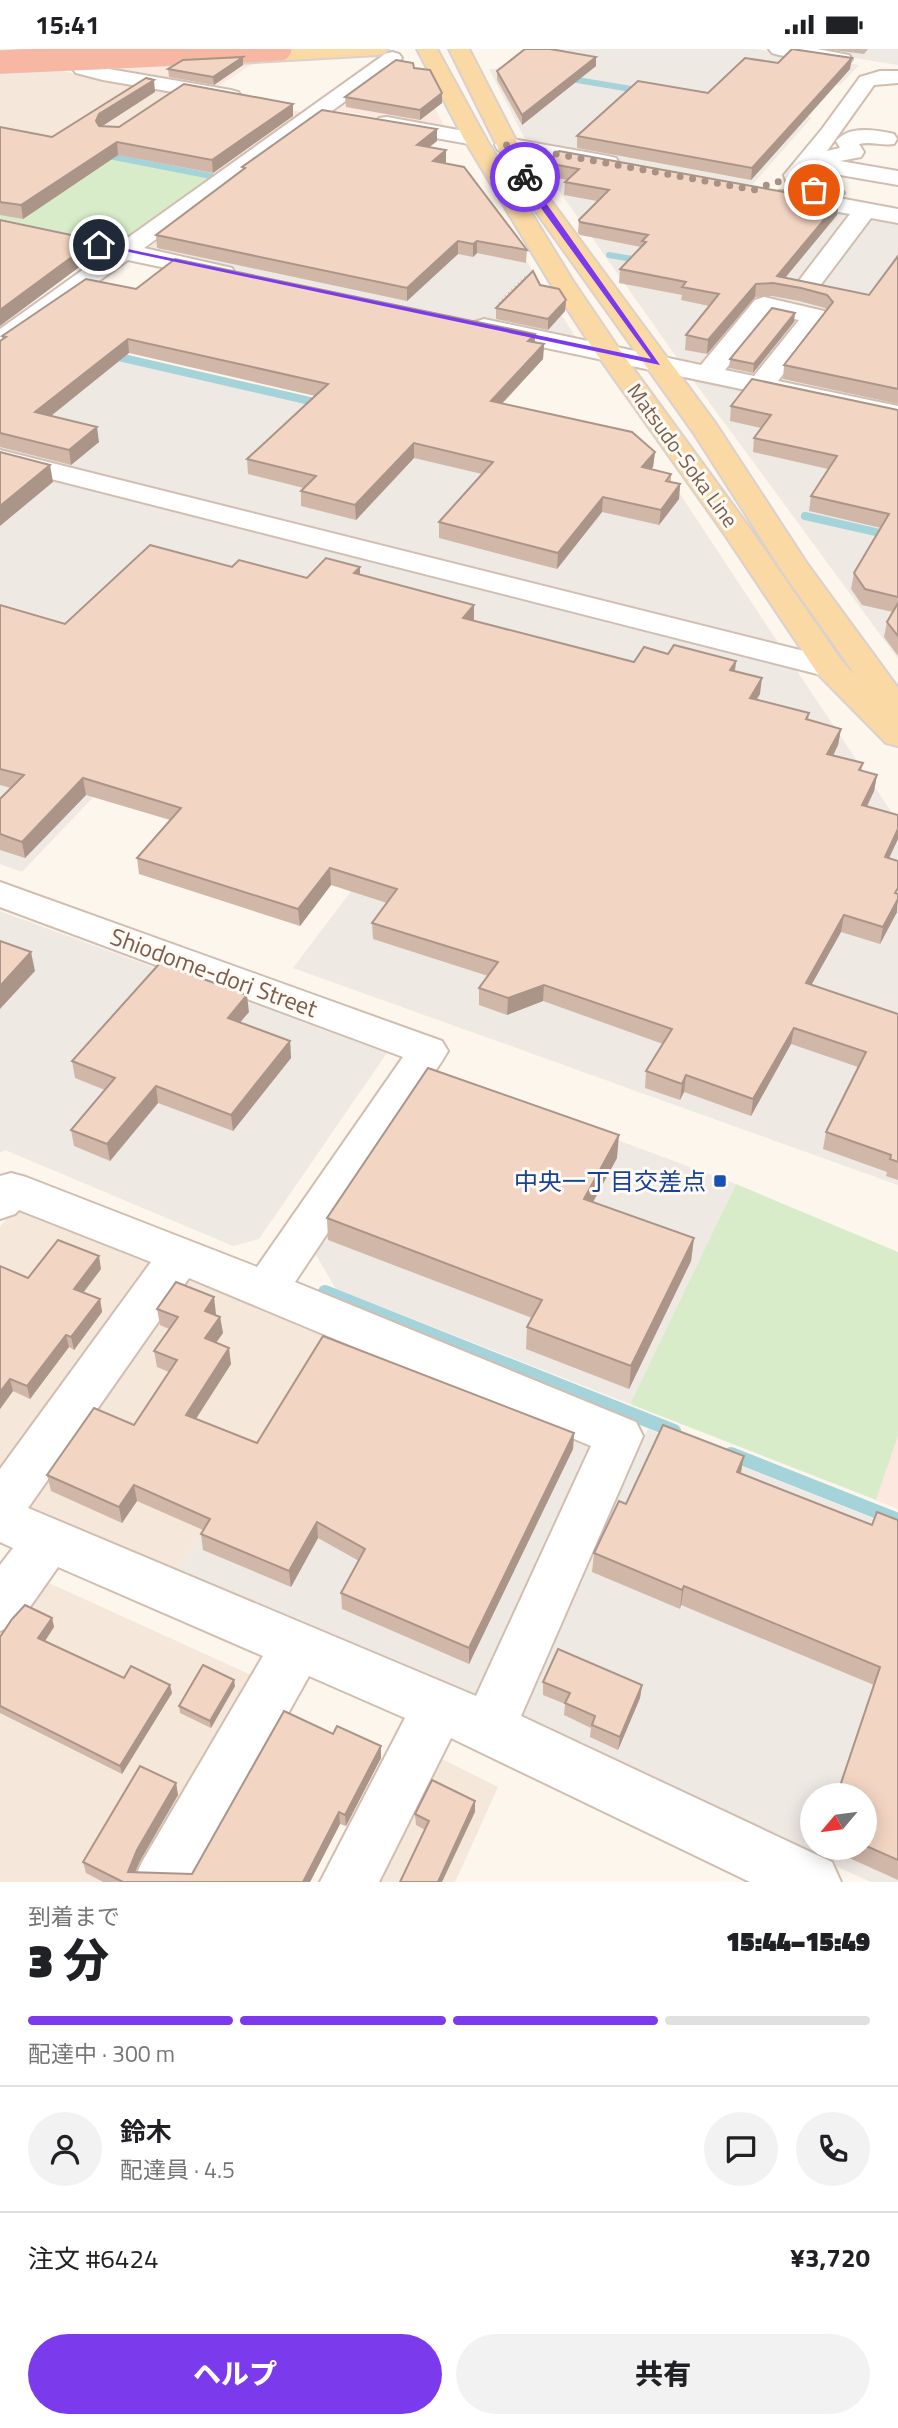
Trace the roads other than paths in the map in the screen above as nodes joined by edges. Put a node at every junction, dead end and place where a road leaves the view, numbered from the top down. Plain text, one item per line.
1 (280, 49) edge
2 (426, 49) edge
3 (459, 49) edge
4 (779, 49) edge
5 (0, 53) edge
6 (385, 54) edge
7 (57, 57) edge
8 (82, 57) edge
9 (0, 62) edge
10 (898, 68) edge
11 (0, 70) edge
12 (898, 76) edge
13 (182, 87) junction
14 (856, 97) junction
15 (829, 98) edge
16 (898, 98) edge
17 (250, 99) edge
18 (158, 103) edge
19 (291, 106) edge
20 (319, 111) junction
21 (345, 116) edge
22 (371, 120) edge
23 (475, 139) junction
24 (891, 139) edge
25 (506, 145) junction
26 (805, 165) junction
27 (630, 167) edge
28 (867, 173) junction
29 (898, 178) edge
30 (840, 195) junction
31 (885, 205) edge
32 (898, 216) edge
33 (115, 249) junction
34 (240, 276) edge
35 (810, 282) edge
36 (469, 324) edge
37 (0, 341) edge
38 (609, 353) junction
39 (657, 363) junction
40 (707, 374) junction
41 (761, 385) junction
42 (898, 414) edge
43 (0, 458) edge
44 (829, 667) junction
45 (887, 682) edge
46 (898, 711) edge
47 (898, 736) edge
48 (0, 894) edge
49 (0, 1202) edge
50 (180, 1256) junction
51 (267, 1289) junction
52 (0, 1509) edge
53 (0, 1519) edge
54 (47, 1541) junction
55 (0, 1607) edge
56 (298, 1646) junction
57 (438, 1709) junction
58 (489, 1728) junction
59 (162, 1882) edge
60 (349, 1882) edge
61 (812, 1882) edge

1 - 9 highway, bridge
2 - 23 main road, Matsudo-Soka Line
3 - 25 main road, Matsudo-Soka Line
4 - 10 street
5 - 8 highway
6 - 8 main road
6 - 20 street
7 - 8 main road
7 - 11 main road
8 - 13 street
12 - 14 street
13 - 17 street
13 - 18 street
14 - 15 street
14 - 16 street
14 - 26 street
19 - 20 street
20 - 21 street
20 - 33 street
22 - 23 street
23 - 38 main road, Matsudo-Soka Line
24 - 26 street
24 - 28 street
25 - 27 street
25 - 39 main road, Matsudo-Soka Line
26 - 28 street
26 - 30 street
26 - 31 street
28 - 29 street
28 - 30 street
30 - 31 street
31 - 32 street
31 - 35 street
33 - 34 street
33 - 37 street
36 - 38 street
38 - 39 street
38 - 44 main road, Matsudo-Soka Line
39 - 40 street
39 - 45 main road, Matsudo-Soka Line
40 - 41 street
40 - 41 street
41 - 42 street
43 - 44 street
44 - 47 main road, Matsudo-Soka Line
45 - 46 main road, Matsudo-Soka Line
48 - 51 street, Shiodome-dori Street
49 - 50 street
50 - 51 street
50 - 52 street
51 - 58 street
53 - 54 street
54 - 55 street
54 - 56 street
56 - 57 street
56 - 59 street
57 - 58 street
57 - 60 street
58 - 61 street

